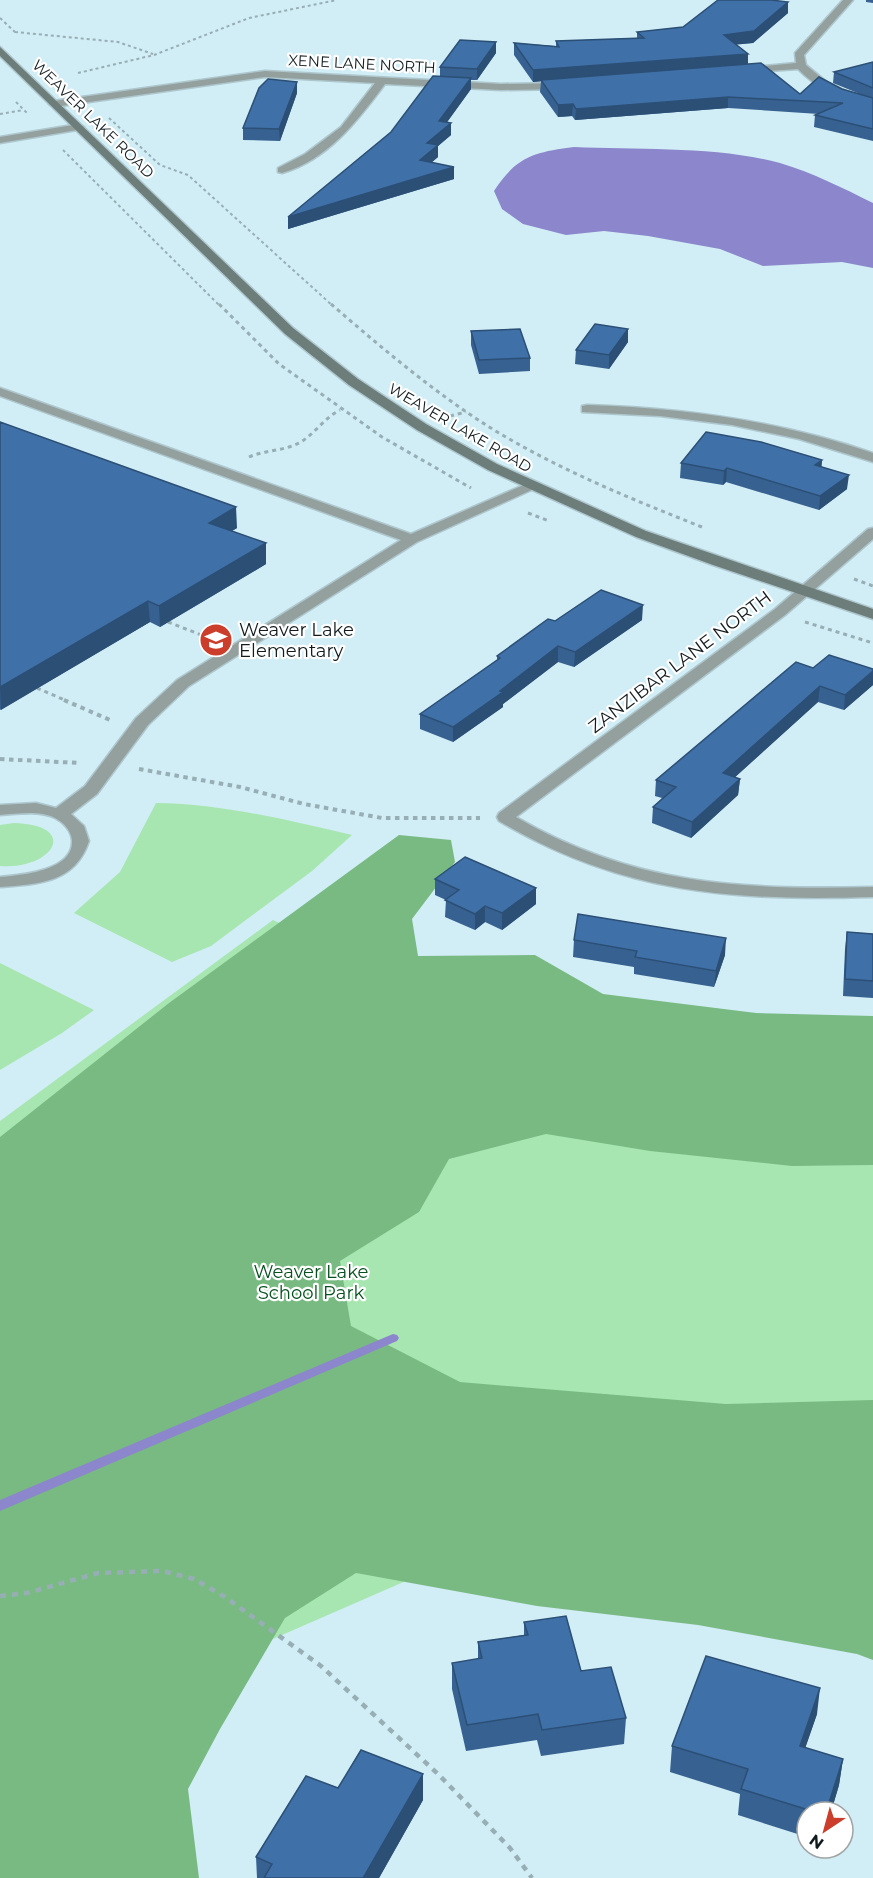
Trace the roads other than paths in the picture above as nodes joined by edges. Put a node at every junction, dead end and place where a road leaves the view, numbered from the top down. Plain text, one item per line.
1 (848, 0) edge
2 (0, 50) edge
3 (801, 66) junction
4 (731, 72) edge
5 (382, 81) junction
6 (573, 85) edge
7 (54, 104) junction
8 (873, 105) edge
9 (79, 128) junction
10 (0, 140) edge
11 (282, 170) dead end
12 (0, 392) edge
13 (587, 409) dead end
14 (873, 458) edge
15 (531, 488) junction
16 (873, 532) edge
17 (412, 539) junction
18 (803, 592) junction
19 (873, 614) edge
20 (0, 810) edge
21 (58, 814) junction
22 (0, 882) edge
23 (873, 892) edge

1 - 3 street
2 - 7 main road, WEAVER LAKE ROAD
3 - 4 street
3 - 8 street
5 - 6 street, XENE LANE NORTH
5 - 7 street, XENE LANE NORTH
5 - 11 street
7 - 9 main road, WEAVER LAKE ROAD
9 - 10 street
9 - 15 main road, WEAVER LAKE ROAD
12 - 17 street
13 - 14 street
15 - 17 street
15 - 18 main road, WEAVER LAKE ROAD
16 - 18 street, ZANZIBAR LANE NORTH
17 - 21 street
18 - 19 main road, WEAVER LAKE ROAD
18 - 23 street, ZANZIBAR LANE NORTH
20 - 21 street
21 - 22 street

